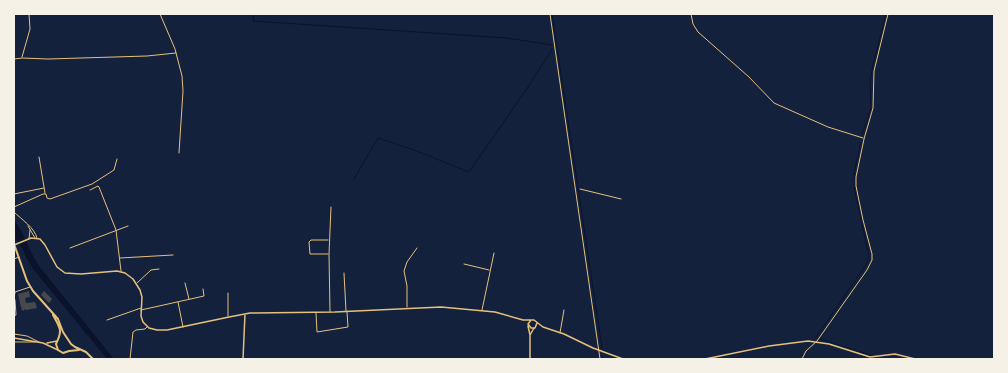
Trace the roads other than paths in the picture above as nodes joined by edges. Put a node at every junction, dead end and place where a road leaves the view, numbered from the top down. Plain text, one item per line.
1 (29, 14) edge
2 (160, 14) edge
3 (550, 14) edge
4 (691, 14) edge
5 (888, 14) edge
6 (176, 53) junction
7 (22, 58) junction
8 (14, 59) edge
9 (864, 138) junction
10 (179, 153) dead end
11 (39, 157) dead end
12 (117, 159) dead end
13 (44, 188) junction
14 (580, 189) dead end
15 (90, 190) dead end
16 (14, 194) edge
17 (46, 194) junction
18 (621, 199) dead end
19 (14, 207) edge
20 (331, 207) dead end
21 (14, 212) edge
22 (28, 226) junction
23 (128, 226) dead end
24 (116, 230) junction
25 (36, 238) junction
26 (28, 239) junction
27 (329, 240) junction
28 (14, 245) edge
29 (70, 248) dead end
30 (416, 248) dead end
31 (494, 253) dead end
32 (329, 254) junction
33 (172, 255) dead end
34 (19, 257) junction
35 (120, 258) junction
36 (14, 259) edge
37 (464, 264) dead end
38 (159, 269) dead end
39 (489, 270) junction
40 (121, 271) junction
41 (344, 272) dead end
42 (136, 283) junction
43 (185, 283) dead end
44 (30, 287) junction
45 (203, 288) dead end
46 (228, 293) dead end
47 (14, 299) edge
48 (189, 300) junction
49 (178, 302) junction
50 (408, 308) junction
51 (141, 309) junction
52 (482, 310) junction
53 (564, 310) dead end
54 (346, 311) junction
55 (52, 312) junction
56 (316, 312) junction
57 (330, 312) junction
58 (244, 314) junction
59 (14, 316) edge
60 (229, 317) junction
61 (106, 320) dead end
62 (523, 320) junction
63 (531, 320) junction
64 (536, 322) junction
65 (528, 326) junction
66 (147, 327) junction
67 (183, 327) junction
68 (543, 327) junction
69 (535, 328) junction
70 (560, 333) junction
71 (14, 334) edge
72 (530, 335) junction
73 (14, 338) edge
74 (66, 338) junction
75 (58, 340) junction
76 (816, 341) junction
77 (14, 342) edge
78 (40, 342) junction
79 (43, 343) junction
80 (71, 344) junction
81 (58, 350) junction
82 (80, 350) junction
83 (599, 350) junction
84 (69, 351) junction
85 (93, 359) edge
86 (130, 359) edge
87 (243, 359) edge
88 (530, 359) edge
89 (600, 359) edge
90 (623, 359) edge
91 (705, 359) edge
92 (802, 359) edge
93 (915, 359) edge

1 - 7 street
2 - 6 street
3 - 83 street
4 - 9 street
5 - 9 street
6 - 7 street
6 - 10 street
7 - 8 street
9 - 76 street
11 - 13 street
12 - 17 street
13 - 16 street
13 - 17 street
14 - 18 street
15 - 24 street
17 - 19 street
20 - 27 street
21 - 22 street
22 - 25 street
22 - 26 street
23 - 24 street
24 - 29 street
24 - 35 street
25 - 26 street
25 - 40 street
26 - 28 street
27 - 32 street
27 - 32 street
28 - 34 main road
30 - 50 street
31 - 39 street
32 - 57 street
33 - 35 street
34 - 36 street
34 - 44 main road
35 - 40 street
37 - 39 street
38 - 42 street
39 - 52 street
40 - 42 street
41 - 54 street
42 - 51 street
43 - 48 street
44 - 47 street
44 - 55 main road
45 - 48 street
46 - 60 street
47 - 59 street
48 - 49 street
49 - 51 street
49 - 67 street
50 - 52 street
50 - 54 street
51 - 61 street
51 - 66 street
52 - 62 street
53 - 70 street
54 - 56 street
54 - 57 street
55 - 74 main road
55 - 75 main road
56 - 57 street
56 - 58 street
58 - 60 street
58 - 87 street
60 - 67 street
62 - 63 street
62 - 65 street
63 - 64 street
63 - 65 street
64 - 68 street
64 - 69 street
65 - 69 street
65 - 72 street
66 - 67 street
66 - 86 street
68 - 69 street
68 - 70 street
69 - 72 street
70 - 83 street
71 - 78 street
72 - 88 street
73 - 78 street
74 - 75 main road
74 - 80 main road
75 - 79 street
75 - 81 main road
76 - 91 street
76 - 92 street
76 - 93 street
77 - 78 street
78 - 79 street
79 - 81 street
80 - 82 main road
80 - 84 main road
81 - 84 main road
82 - 84 main road
82 - 85 main road
83 - 89 street
83 - 90 street

